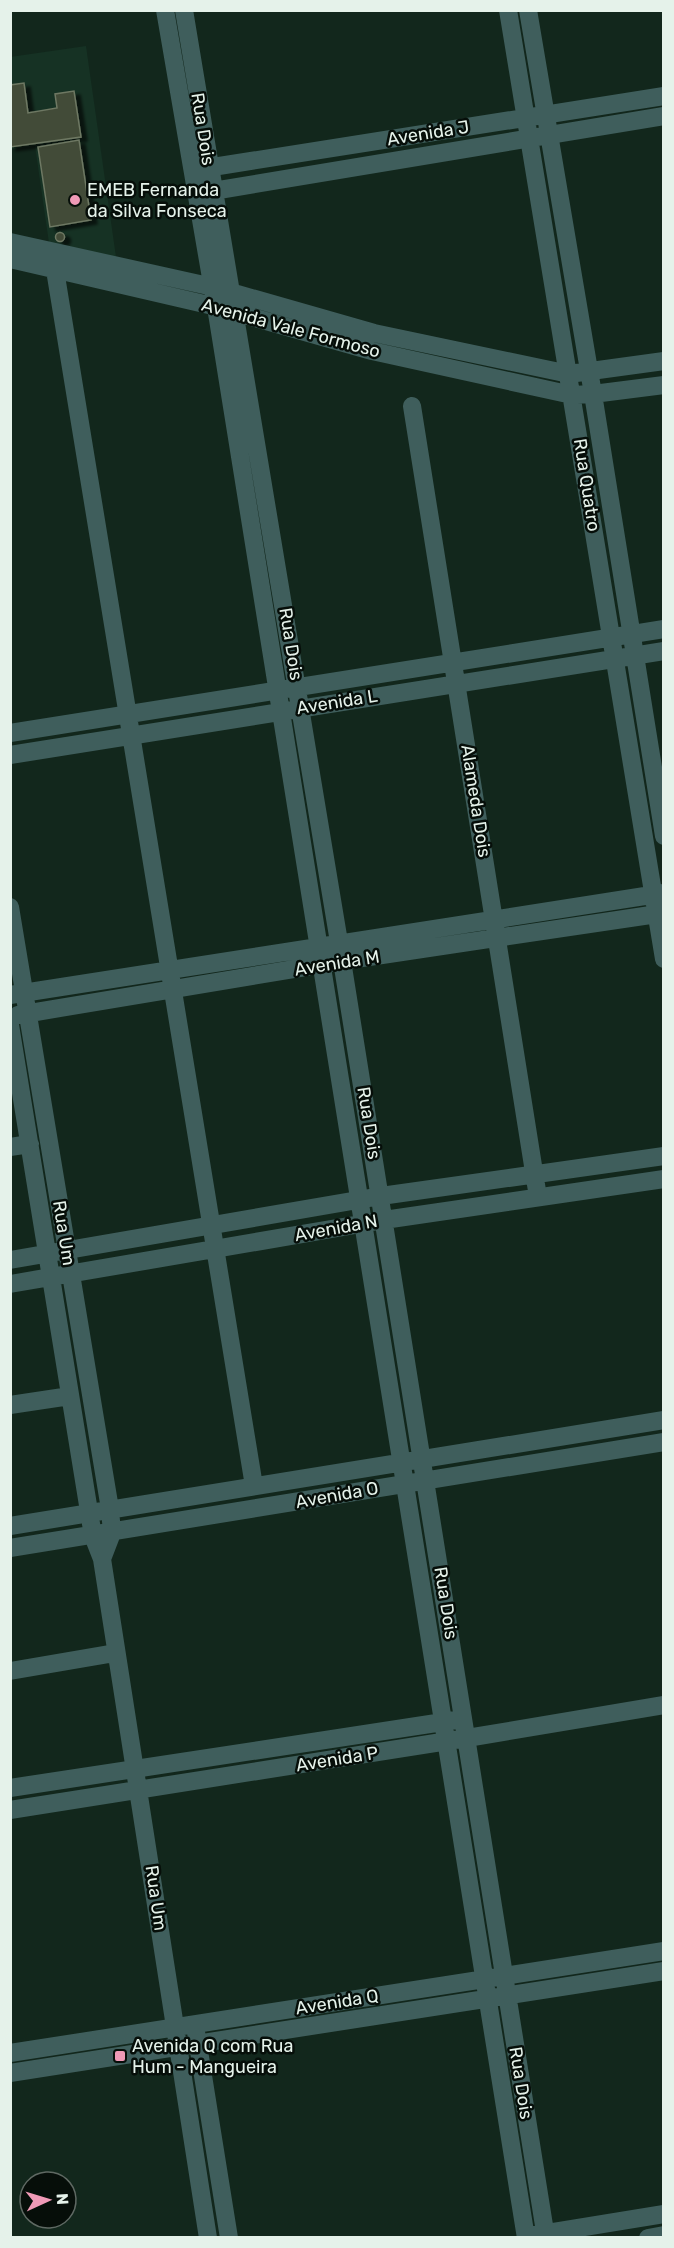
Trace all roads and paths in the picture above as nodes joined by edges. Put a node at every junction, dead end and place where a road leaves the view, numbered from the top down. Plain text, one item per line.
1 (165, 10) edge
2 (184, 10) edge
3 (508, 10) edge
4 (528, 10) edge
5 (663, 96) edge
6 (546, 114) junction
7 (663, 116) edge
8 (526, 117) junction
9 (549, 133) junction
10 (529, 137) junction
11 (201, 169) junction
12 (205, 192) junction
13 (10, 242) edge
14 (10, 260) edge
15 (55, 270) junction
16 (221, 289) junction
17 (225, 309) junction
18 (663, 361) edge
19 (589, 372) junction
20 (569, 374) junction
21 (663, 385) edge
22 (593, 394) junction
23 (572, 395) junction
24 (412, 406) dead end
25 (663, 629) edge
26 (631, 635) junction
27 (612, 638) junction
28 (663, 651) edge
29 (634, 656) junction
30 (615, 659) junction
31 (455, 663) junction
32 (458, 682) junction
33 (298, 689) junction
34 (279, 692) junction
35 (301, 707) junction
36 (282, 711) junction
37 (128, 715) junction
38 (10, 733) edge
39 (132, 735) junction
40 (10, 755) edge
41 (663, 837) edge
42 (658, 894) edge
43 (10, 906) edge
44 (660, 913) edge
45 (494, 917) junction
46 (498, 938) junction
47 (339, 942) junction
48 (320, 945) junction
49 (663, 959) edge
50 (342, 962) junction
51 (323, 965) junction
52 (170, 969) junction
53 (173, 990) junction
54 (17, 993) edge
55 (19, 1015) edge
56 (10, 1025) edge
57 (30, 1144) junction
58 (10, 1147) edge
59 (663, 1156) edge
60 (535, 1175) junction
61 (663, 1179) edge
62 (381, 1196) junction
63 (538, 1197) junction
64 (361, 1200) junction
65 (384, 1220) junction
66 (364, 1224) junction
67 (211, 1225) junction
68 (215, 1249) junction
69 (67, 1250) junction
70 (47, 1254) junction
71 (10, 1260) edge
72 (71, 1273) junction
73 (51, 1277) junction
74 (10, 1284) edge
75 (70, 1396) junction
76 (10, 1405) edge
77 (663, 1420) edge
78 (663, 1442) edge
79 (423, 1459) junction
80 (403, 1462) junction
81 (426, 1479) junction
82 (406, 1483) junction
83 (254, 1486) junction
84 (110, 1509) junction
85 (89, 1513) junction
86 (10, 1526) edge
87 (112, 1533) junction
88 (93, 1536) junction
89 (10, 1548) edge
90 (102, 1559) junction
91 (115, 1653) junction
92 (10, 1671) edge
93 (663, 1705) edge
94 (464, 1719) junction
95 (445, 1722) junction
96 (467, 1738) junction
97 (448, 1741) junction
98 (292, 1745) junction
99 (295, 1766) junction
100 (136, 1769) junction
101 (10, 1788) edge
102 (139, 1790) junction
103 (10, 1810) edge
104 (663, 1951) edge
105 (663, 1971) edge
106 (504, 1976) junction
107 (485, 1978) junction
108 (507, 1996) junction
109 (489, 2000) junction
110 (303, 2007) junction
111 (195, 2024) junction
112 (175, 2026) junction
113 (306, 2027) junction
114 (198, 2043) junction
115 (178, 2047) junction
116 (10, 2053) edge
117 (10, 2073) edge
118 (663, 2214) edge
119 (545, 2235) edge
120 (663, 2235) edge
121 (524, 2237) edge
122 (208, 2238) edge
123 (228, 2238) edge
124 (648, 2238) edge

1 - 11 street, Rua Dois
2 - 11 street, Rua Dois
3 - 8 street, Rua Quatro
4 - 6 street, Rua Quatro
5 - 6 street, Avenida J
6 - 8 street, Avenida J
6 - 9 street, Rua Quatro
7 - 9 street, Avenida J
8 - 10 street, Rua Quatro
8 - 11 street, Avenida J
9 - 10 street, Avenida J
9 - 19 street, Rua Quatro
10 - 12 street, Avenida J
10 - 20 street, Rua Quatro
11 - 12 street, Rua Dois
12 - 16 street, Rua Dois
13 - 16 street, Avenida Vale Formoso
14 - 15 street, Avenida Vale Formoso
15 - 17 street, Avenida Vale Formoso
15 - 37 street
16 - 17 street, Rua Dois
16 - 20 street, Avenida Vale Formoso
17 - 23 street, Avenida Vale Formoso
17 - 33 street, Rua Dois
17 - 34 street, Rua Dois
18 - 19 street, Avenida Vale Formoso
19 - 20 street, Avenida Vale Formoso
19 - 22 street, Rua Quatro
20 - 23 street, Rua Quatro
21 - 22 street, Avenida Vale Formoso
22 - 23 street, Avenida Vale Formoso
22 - 26 street, Rua Quatro
23 - 27 street, Rua Quatro
24 - 31 street, Alameda Dois
25 - 26 street, Avenida L
26 - 27 street, Avenida L
26 - 29 street, Rua Quatro
27 - 30 street, Rua Quatro
27 - 31 street, Avenida L
28 - 29 street, Avenida L
29 - 30 street, Avenida L
29 - 41 street, Rua Quatro
30 - 32 street, Avenida L
30 - 42 street, Rua Quatro
31 - 32 street, Alameda Dois
31 - 33 street, Avenida L
32 - 35 street, Avenida L
32 - 45 street, Alameda Dois
33 - 34 street, Avenida L
33 - 35 street, Rua Dois
34 - 36 street, Rua Dois
34 - 37 street, Avenida L
35 - 36 street, Avenida L
35 - 47 street, Rua Dois
36 - 39 street, Avenida L
36 - 48 street, Rua Dois
37 - 38 street, Avenida L
37 - 39 street
39 - 40 street, Avenida L
39 - 52 street
42 - 44 street, Rua Quatro
42 - 45 street, Avenida M
43 - 54 street, Rua Um
44 - 46 street, Avenida M
44 - 49 street, Rua Quatro
45 - 46 street, Alameda Dois
45 - 47 street, Avenida M
46 - 50 street, Avenida M
46 - 60 street, Alameda Dois
47 - 48 street, Avenida M
47 - 50 street, Rua Dois
48 - 51 street, Rua Dois
48 - 52 street, Avenida M
50 - 51 street, Avenida M
50 - 62 street, Rua Dois
51 - 53 street, Avenida M
51 - 64 street, Rua Dois
52 - 53 street
52 - 54 street, Avenida M
53 - 55 street, Avenida M
53 - 67 street
54 - 55 street, Rua Um
55 - 69 street, Rua Um
56 - 57 street, Rua Um
57 - 58 street
57 - 70 street, Rua Um
59 - 60 street, Avenida N
60 - 62 street, Avenida N
60 - 63 street, Alameda Dois
61 - 63 street, Avenida N
62 - 64 street, Avenida N
62 - 65 street, Rua Dois
63 - 65 street, Avenida N
64 - 66 street, Rua Dois
64 - 67 street, Avenida N
65 - 66 street, Avenida N
65 - 79 street, Rua Dois
66 - 68 street, Avenida N
66 - 80 street, Rua Dois
67 - 68 street
67 - 69 street, Avenida N
68 - 72 street, Avenida N
68 - 83 street
69 - 70 street, Avenida N
69 - 72 street, Rua Um
70 - 71 street, Avenida N
70 - 73 street, Rua Um
72 - 73 street, Avenida N
72 - 84 street, Rua Um
73 - 74 street, Avenida N
73 - 75 street, Rua Um
75 - 76 street
75 - 85 street, Rua Um
77 - 79 street, Avenida O
78 - 81 street, Avenida O
79 - 80 street, Avenida O
79 - 81 street, Rua Dois
80 - 82 street, Rua Dois
80 - 83 street, Avenida O
81 - 82 street, Avenida O
81 - 94 street, Rua Dois
82 - 87 street, Avenida O
82 - 95 street, Rua Dois
83 - 84 street, Avenida O
84 - 85 street, Avenida O
84 - 87 street, Rua Um
85 - 86 street, Avenida O
85 - 88 street, Rua Um
87 - 88 street, Avenida O
87 - 90 street, Rua Um
88 - 89 street, Avenida O
88 - 90 street, Rua Um
90 - 91 street, Rua Um
91 - 92 street
91 - 100 street, Rua Um
93 - 96 street, Avenida P
94 - 95 street, Avenida P
94 - 96 street, Rua Dois
95 - 97 street, Rua Dois
95 - 98 street, Avenida P
96 - 97 street, Avenida P
96 - 106 street, Rua Dois
97 - 99 street, Avenida P
97 - 107 street, Rua Dois
98 - 99 street
98 - 100 street, Avenida P
99 - 102 street, Avenida P
100 - 101 street, Avenida P
100 - 102 street, Rua Um
102 - 103 street, Avenida P
102 - 112 street, Rua Um
104 - 106 street, Avenida Q
105 - 108 street, Avenida Q
106 - 107 street, Avenida Q
106 - 108 street, Rua Dois
107 - 109 street, Rua Dois
107 - 110 street, Avenida Q
108 - 109 street, Avenida Q
108 - 119 street, Rua Dois
109 - 113 street, Avenida Q
109 - 121 street, Rua Dois
110 - 111 street, Avenida Q
110 - 113 street
111 - 112 street, Avenida Q
111 - 114 street
112 - 115 street, Rua Um
112 - 116 street, Avenida Q
113 - 114 street, Avenida Q
114 - 115 street, Avenida Q
114 - 123 street
115 - 117 street, Avenida Q
115 - 122 street, Rua Um
118 - 119 street
119 - 121 street
120 - 124 street

